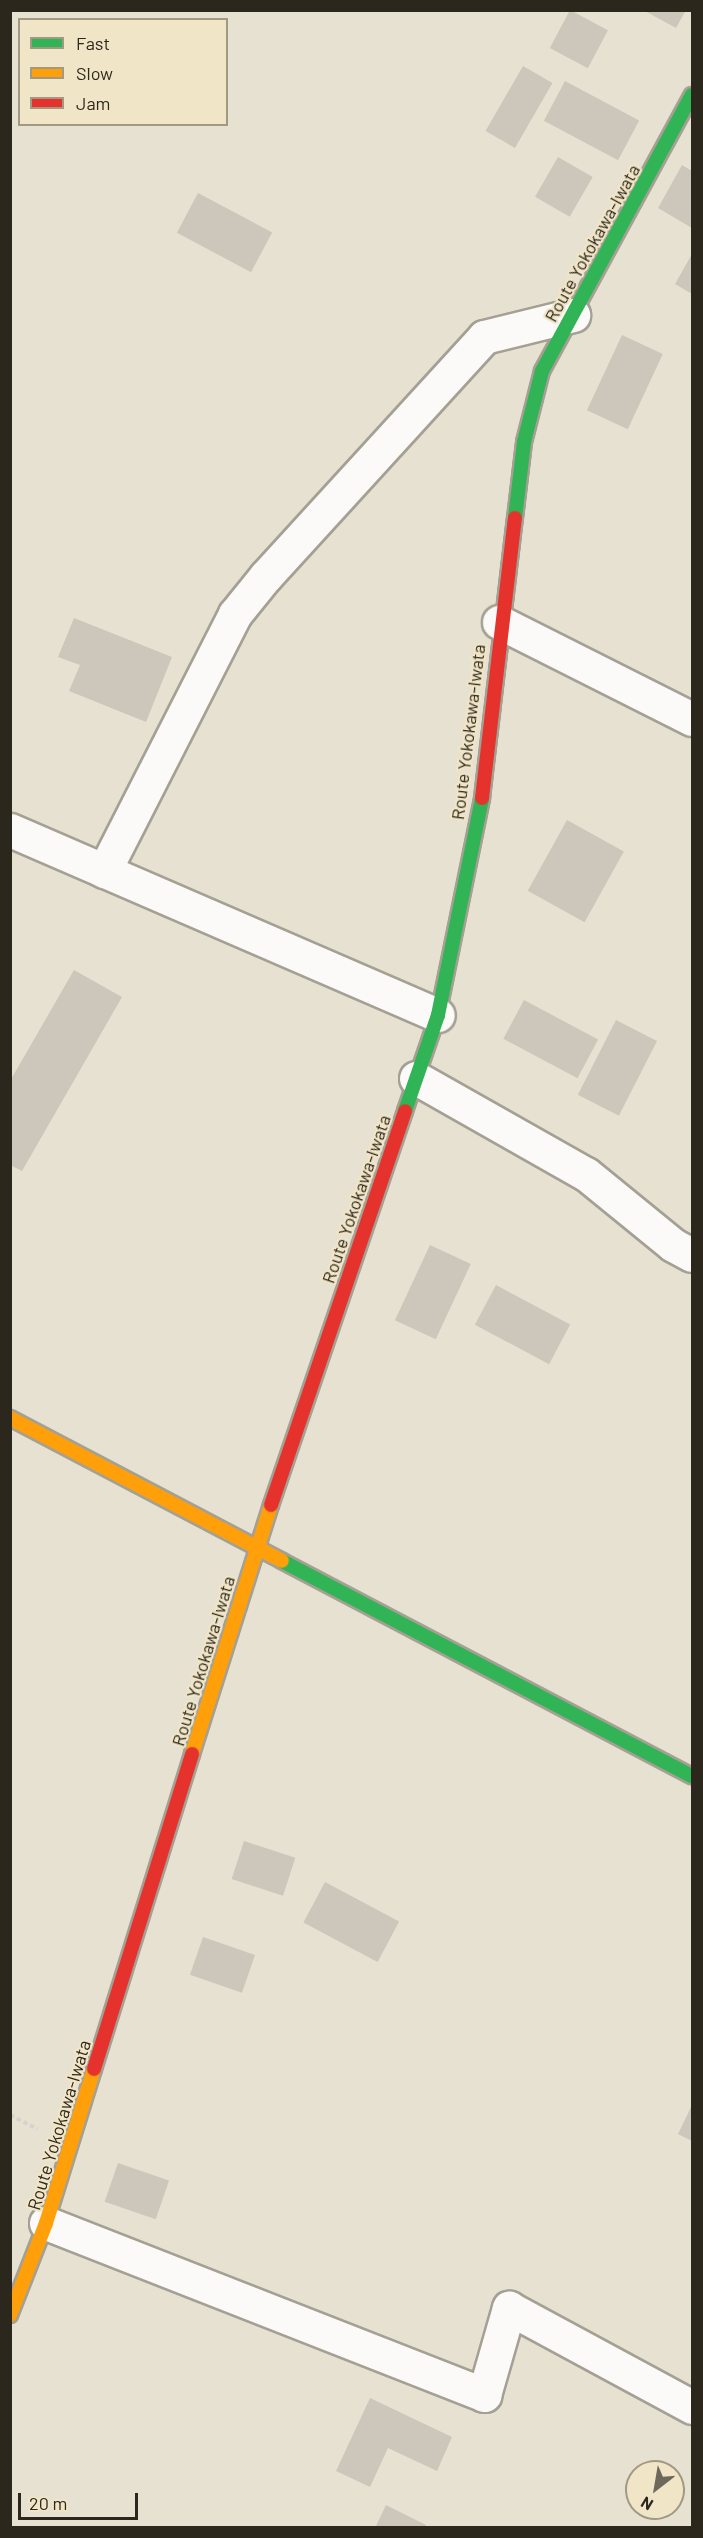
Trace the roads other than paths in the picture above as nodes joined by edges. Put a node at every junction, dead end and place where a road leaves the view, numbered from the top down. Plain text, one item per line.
1 (693, 95) edge
2 (573, 315) junction
3 (500, 622) junction
4 (693, 719) edge
5 (10, 830) edge
6 (104, 871) junction
7 (438, 1015) junction
8 (416, 1078) junction
9 (693, 1255) edge
10 (10, 1418) edge
11 (258, 1544) junction
12 (693, 1776) edge
13 (46, 2223) junction
14 (10, 2315) edge
15 (693, 2407) edge

1 - 2 main road, Route Yokokawa-Iwata
2 - 3 main road, Route Yokokawa-Iwata
2 - 6 street
3 - 4 street
3 - 7 main road, Route Yokokawa-Iwata
5 - 6 street
6 - 7 street
7 - 8 main road, Route Yokokawa-Iwata
8 - 9 street
8 - 11 main road, Route Yokokawa-Iwata
10 - 11 main road
11 - 12 main road
11 - 13 main road, Route Yokokawa-Iwata
13 - 14 main road, Route Yokokawa-Iwata
13 - 15 street

